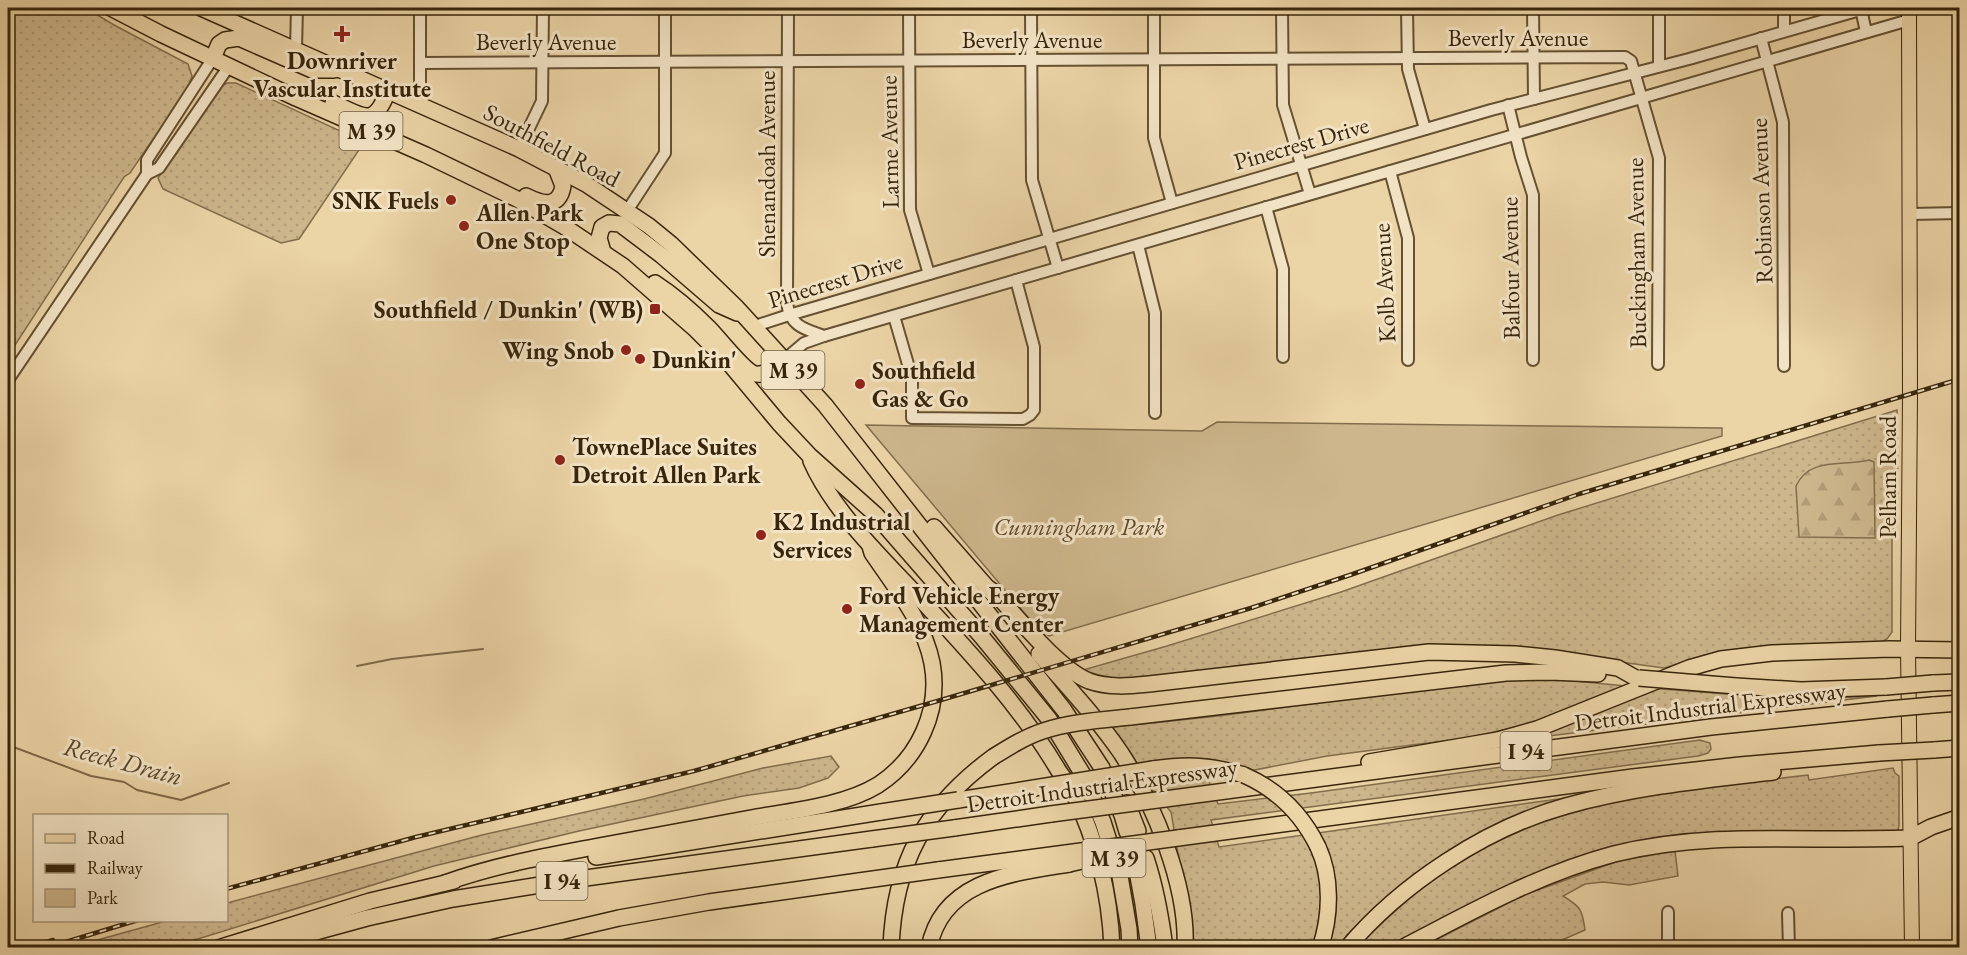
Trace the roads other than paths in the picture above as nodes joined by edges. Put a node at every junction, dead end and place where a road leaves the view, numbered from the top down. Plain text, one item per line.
1 (112, 8) edge
2 (201, 8) edge
3 (297, 8) edge
4 (420, 8) edge
5 (543, 8) edge
6 (665, 8) edge
7 (788, 8) edge
8 (909, 8) edge
9 (1031, 8) edge
10 (1154, 8) edge
11 (1282, 8) edge
12 (1407, 8) edge
13 (1533, 8) edge
14 (1659, 8) edge
15 (1784, 8) edge
16 (1864, 8) edge
17 (1909, 14) edge
18 (1784, 31) junction
19 (1866, 32) junction
20 (1761, 38) junction
21 (296, 49) junction
22 (213, 58) junction
23 (1408, 58) junction
24 (1534, 58) junction
25 (1031, 60) junction
26 (1154, 60) junction
27 (1283, 60) junction
28 (665, 61) junction
29 (788, 61) junction
30 (909, 61) junction
31 (1767, 61) junction
32 (543, 62) junction
33 (420, 63) junction
34 (1659, 66) junction
35 (235, 68) junction
36 (339, 70) junction
37 (1635, 73) junction
38 (388, 91) junction
39 (1642, 98) junction
40 (1534, 99) junction
41 (415, 102) junction
42 (1508, 105) junction
43 (1425, 129) junction
44 (1515, 135) junction
45 (519, 149) junction
46 (426, 155) junction
47 (1301, 165) junction
48 (556, 168) junction
49 (1390, 171) junction
50 (147, 174) junction
51 (1310, 194) junction
52 (1172, 203) junction
53 (1266, 207) junction
54 (627, 211) junction
55 (1959, 213) edge
56 (1910, 214) junction
57 (1050, 238) junction
58 (1138, 245) junction
59 (603, 252) junction
60 (1058, 268) junction
61 (929, 274) junction
62 (636, 276) junction
63 (1016, 280) junction
64 (789, 315) junction
65 (894, 316) junction
66 (750, 321) junction
67 (824, 336) junction
68 (1283, 357) dead end
69 (784, 360) junction
70 (1408, 360) dead end
71 (1533, 360) dead end
72 (1658, 364) dead end
73 (1785, 366) dead end
74 (8, 380) edge
75 (825, 405) junction
76 (1155, 413) dead end
77 (809, 455) junction
78 (870, 546) junction
79 (988, 588) junction
80 (1908, 650) junction
81 (1959, 650) edge
82 (1636, 677) junction
83 (1959, 682) edge
84 (1959, 703) edge
85 (1959, 748) edge
86 (1872, 754) junction
87 (1061, 775) junction
88 (1291, 782) junction
89 (1959, 817) edge
90 (1136, 835) junction
91 (1910, 838) junction
92 (1067, 858) junction
93 (445, 883) junction
94 (1668, 912) dead end
95 (1788, 913) dead end
96 (1351, 943) edge
97 (218, 948) edge
98 (257, 948) edge
99 (491, 948) edge
100 (891, 948) edge
101 (929, 948) edge
102 (1104, 948) edge
103 (1112, 948) edge
104 (1130, 948) edge
105 (1149, 948) edge
106 (1164, 948) edge
107 (1185, 948) edge
108 (1320, 948) edge
109 (1402, 948) edge
110 (1668, 948) edge
111 (1789, 948) edge
112 (1912, 948) edge

1 - 22 highway, M 39
2 - 21 highway, Southfield Road / M 39
3 - 21 street
4 - 33 street
5 - 32 street
6 - 28 street
7 - 29 street, Shenandoah Avenue
8 - 30 street, Larme Avenue
9 - 25 street
10 - 26 street
11 - 27 street
12 - 23 street
13 - 24 street
14 - 34 street
15 - 18 street
16 - 18 street, Pinecrest Drive
16 - 19 street, Pinecrest Drive
17 - 19 street, Pinecrest Drive
17 - 56 main road, Pelham Road
18 - 20 street, Pinecrest Drive
19 - 31 street, Pinecrest Drive
20 - 31 street, Robinson Avenue
20 - 34 street, Pinecrest Drive
21 - 36 highway, Southfield Road / M 39
22 - 35 highway, M 39
22 - 36 highway
22 - 50 street
23 - 24 street, Beverly Avenue
23 - 27 street, Beverly Avenue
23 - 43 street
24 - 37 street, Beverly Avenue
24 - 40 street
25 - 26 street, Beverly Avenue
25 - 30 street, Beverly Avenue
25 - 57 street
26 - 27 street, Beverly Avenue
26 - 52 street
27 - 47 street
28 - 29 street, Beverly Avenue
28 - 32 street, Beverly Avenue
28 - 54 street
29 - 30 street, Beverly Avenue
29 - 64 street, Shenandoah Avenue
30 - 61 street, Larme Avenue
31 - 39 street, Pinecrest Drive
31 - 73 street, Robinson Avenue
32 - 33 street, Beverly Avenue
32 - 45 street
33 - 41 street
34 - 37 street, Pinecrest Drive
35 - 38 highway
35 - 46 highway, M 39
35 - 50 street
36 - 38 highway, Southfield Road / M 39
37 - 39 street, Buckingham Avenue
37 - 40 street, Pinecrest Drive
38 - 41 highway, Southfield Road / M 39
39 - 44 street, Pinecrest Drive
39 - 72 street, Buckingham Avenue
40 - 42 street, Pinecrest Drive
41 - 45 highway, Southfield Road / M 39
42 - 43 street, Pinecrest Drive
42 - 44 street, Balfour Avenue
43 - 47 street, Pinecrest Drive
44 - 49 street, Pinecrest Drive
44 - 71 street, Balfour Avenue
45 - 48 highway, Southfield Road / M 39
46 - 48 highway
46 - 59 highway, M 39
47 - 51 street
47 - 52 street, Pinecrest Drive
48 - 54 highway, Southfield Road / M 39
49 - 51 street, Pinecrest Drive
49 - 70 street, Kolb Avenue
50 - 74 street
51 - 53 street, Pinecrest Drive
52 - 57 street, Pinecrest Drive
53 - 58 street, Pinecrest Drive
53 - 68 street
54 - 66 highway, Southfield Road / M 39
55 - 56 street
56 - 80 main road, Pelham Road
57 - 60 street
57 - 61 street, Pinecrest Drive
58 - 60 street, Pinecrest Drive
58 - 76 street
59 - 62 highway, M 39
59 - 66 highway
60 - 63 street, Pinecrest Drive
61 - 64 street, Pinecrest Drive
62 - 69 highway
62 - 77 highway, M 39
63 - 65 street, Pinecrest Drive
63 - 65 street
64 - 66 street, Pinecrest Drive
64 - 67 street
65 - 67 street, Pinecrest Drive
66 - 69 highway, Southfield Road / M 39
67 - 69 street, Pinecrest Drive
69 - 75 highway, Southfield Road / M 39
75 - 79 highway
75 - 90 highway, M 39
77 - 78 highway
77 - 104 highway, M 39
78 - 87 highway
78 - 93 highway
79 - 82 highway
79 - 107 highway
80 - 81 highway
80 - 88 highway
80 - 91 main road, Pelham Road
82 - 83 highway, bridge
82 - 100 highway, bridge
84 - 88 highway, Detroit Industrial Expressway / I 94, bridge
85 - 86 highway, I 94, bridge
86 - 90 highway, I 94, bridge
86 - 96 highway
87 - 102 highway
87 - 103 highway
88 - 98 highway, Detroit Industrial Expressway / I 94, bridge
89 - 91 highway
90 - 92 highway, I 94, bridge
91 - 109 highway
91 - 112 main road, Pelham Road
92 - 99 highway, I 94, bridge
92 - 101 highway
93 - 97 highway
93 - 108 highway, bridge
94 - 110 street
95 - 111 street
105 - 106 highway, M 39

